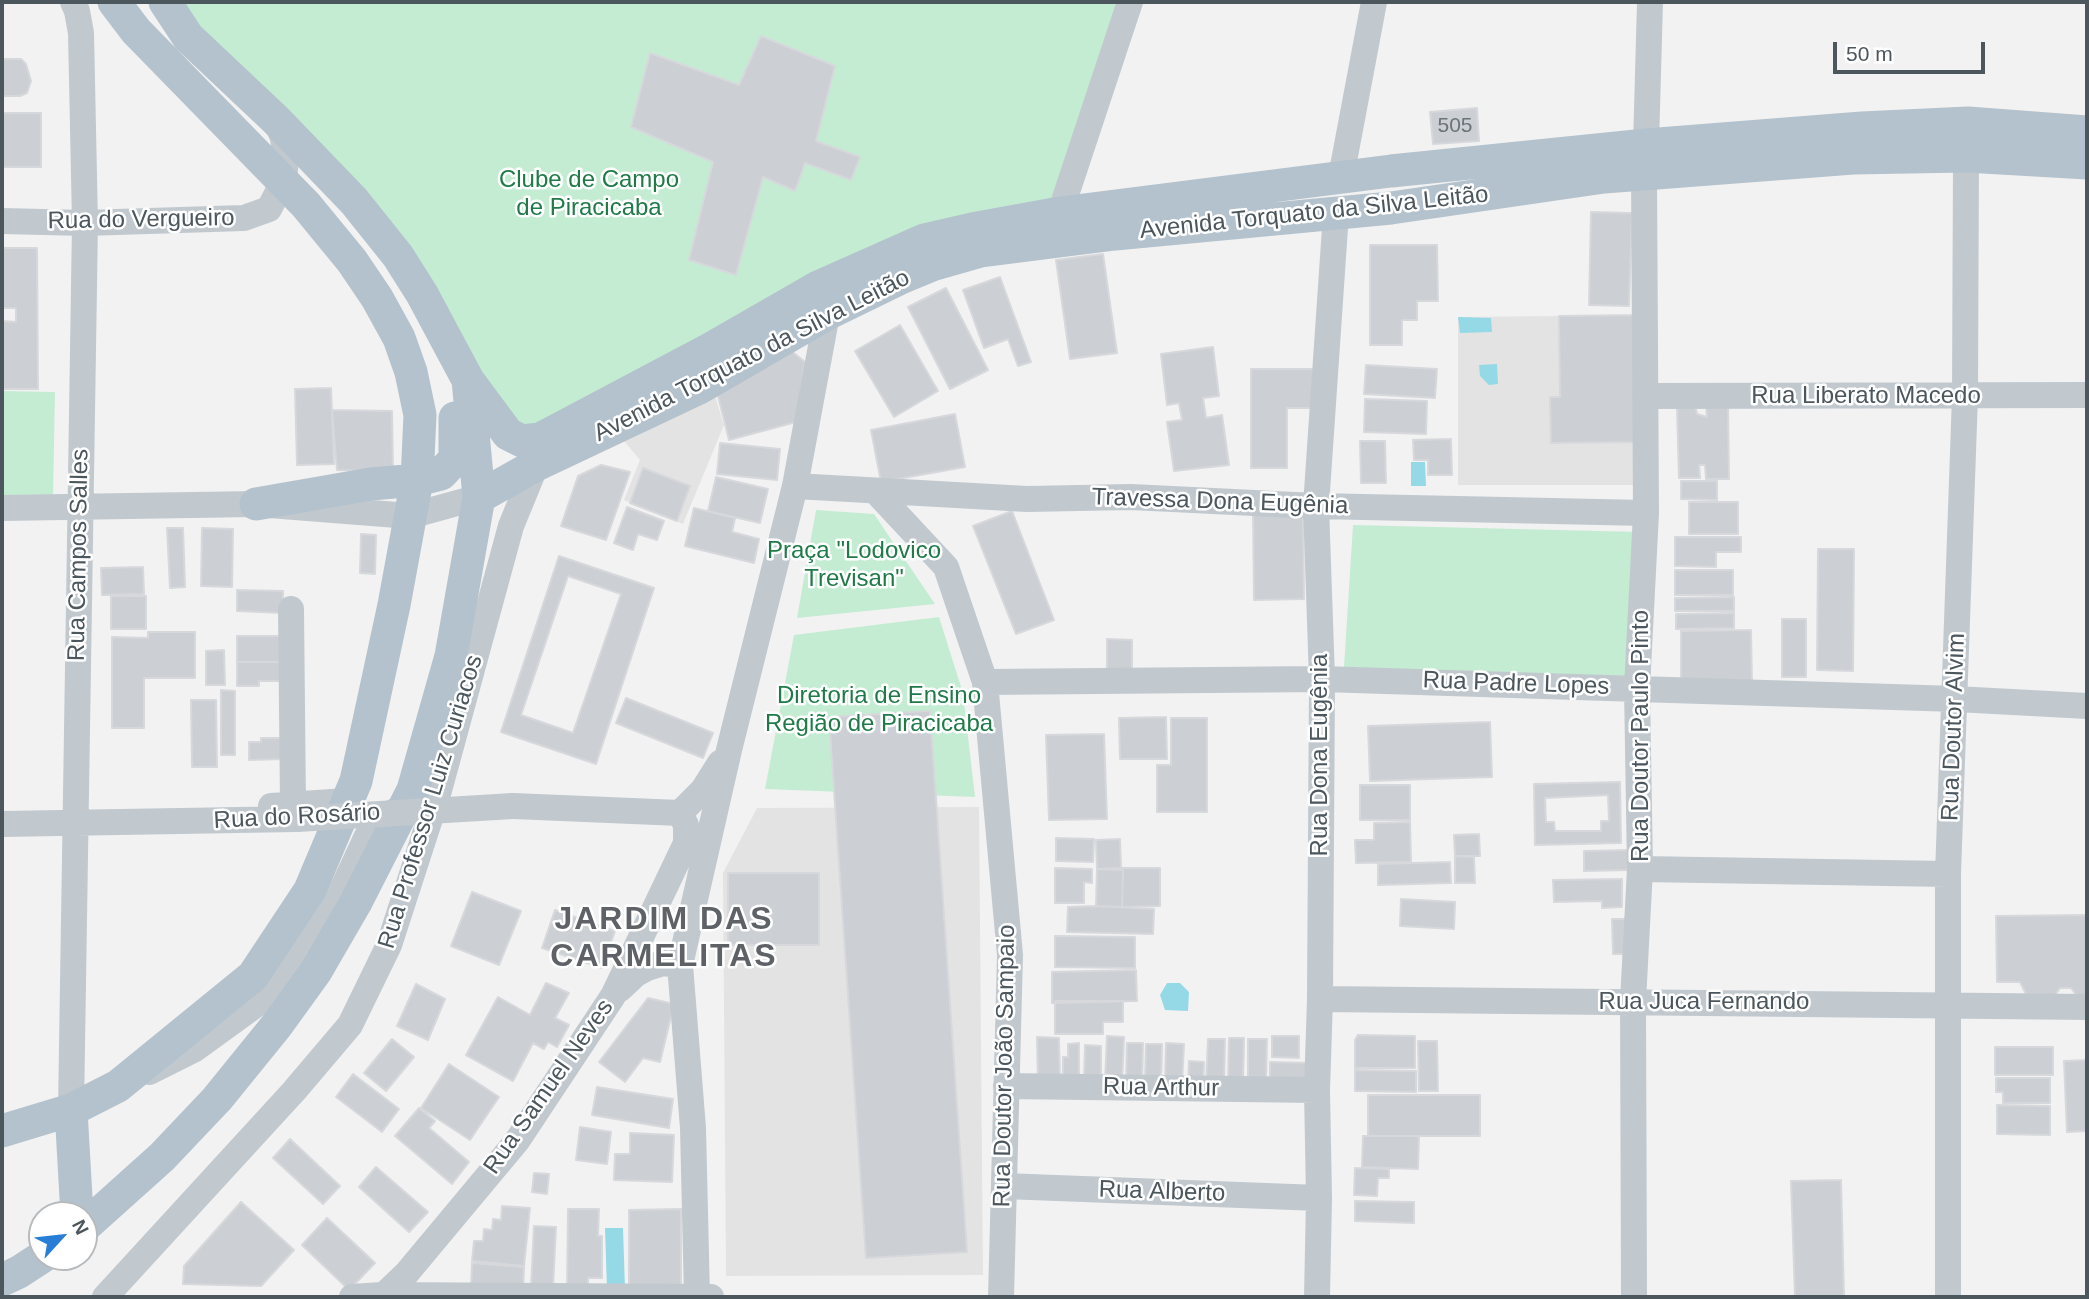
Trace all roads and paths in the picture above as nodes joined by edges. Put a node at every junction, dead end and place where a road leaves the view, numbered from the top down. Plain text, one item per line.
1 (73, 2) edge
2 (114, 2) edge
3 (151, 2) edge
4 (165, 2) edge
5 (1130, 2) edge
6 (1374, 2) edge
7 (1650, 2) edge
8 (188, 37) junction
9 (276, 120) junction
10 (1928, 124) junction
11 (1997, 125) junction
12 (2087, 132) edge
13 (1966, 156) junction
14 (1853, 158) junction
15 (1645, 160) junction
16 (2087, 163) edge
17 (1391, 171) junction
18 (1341, 177) junction
19 (284, 180) junction
20 (1336, 213) junction
21 (2, 221) edge
22 (85, 223) junction
23 (1053, 227) junction
24 (822, 300) junction
25 (442, 330) junction
26 (468, 380) junction
27 (2087, 395) edge
28 (1645, 396) junction
29 (1965, 396) junction
30 (536, 465) junction
31 (417, 480) junction
32 (795, 486) junction
33 (877, 492) junction
34 (479, 498) junction
35 (256, 504) junction
36 (1316, 506) junction
37 (79, 507) junction
38 (2, 508) edge
39 (1646, 513) junction
40 (410, 516) junction
41 (291, 609) dead end
42 (451, 656) junction
43 (1322, 678) junction
44 (985, 682) junction
45 (1637, 688) junction
46 (1955, 699) junction
47 (2087, 706) edge
48 (454, 731) junction
49 (729, 750) junction
50 (347, 801) junction
51 (144, 808) dead end
52 (295, 812) junction
53 (393, 812) junction
54 (680, 813) junction
55 (2, 824) edge
56 (77, 824) junction
57 (1640, 869) junction
58 (1948, 874) junction
59 (680, 965) junction
60 (613, 996) junction
61 (1320, 999) junction
62 (1633, 1001) junction
63 (1949, 1004) junction
64 (2087, 1007) edge
65 (118, 1086) junction
66 (1006, 1086) junction
67 (1317, 1090) junction
68 (71, 1110) junction
69 (2, 1131) edge
70 (1004, 1186) junction
71 (1320, 1198) junction
72 (76, 1201) edge
73 (98, 1214) edge
74 (382, 1296) edge
75 (105, 1297) edge
76 (352, 1297) edge
77 (697, 1297) edge
78 (711, 1297) edge
79 (1001, 1297) edge
80 (1317, 1297) edge
81 (1634, 1297) edge
82 (1948, 1297) edge

1 - 22 street, Rua Campos Salles
2 - 19 main road
3 - 8 main road
4 - 8 main road
5 - 23 street
6 - 18 street
7 - 15 street, Rua Doutor Paulo Pinto
8 - 9 main road
9 - 19 street, Rua do Vergueiro
9 - 25 main road
10 - 11 main road, Avenida Torquato da Silva Leitão
10 - 14 main road
10 - 15 main road, Avenida Torquato da Silva Leitão
11 - 12 main road, Avenida Torquato da Silva Leitão
11 - 13 main road
13 - 14 main road, Avenida Torquato da Silva Leitão
13 - 16 main road, Avenida Torquato da Silva Leitão
13 - 29 street, Rua Doutor Alvim
14 - 15 main road, Avenida Torquato da Silva Leitão
15 - 17 main road, Avenida Torquato da Silva Leitão
15 - 20 main road, Avenida Torquato da Silva Leitão
15 - 28 street, Rua Doutor Paulo Pinto
17 - 18 main road, Avenida Torquato da Silva Leitão
17 - 20 main road
18 - 23 main road, Avenida Torquato da Silva Leitão
19 - 22 street, Rua do Vergueiro
19 - 31 main road
20 - 23 main road, Avenida Torquato da Silva Leitão
20 - 36 street, Rua Dona Eugênia
21 - 22 street, Rua do Vergueiro
22 - 37 street, Rua Campos Salles
23 - 24 main road, Avenida Torquato da Silva Leitão
24 - 26 main road, Avenida Torquato da Silva Leitão
24 - 30 main road, Avenida Torquato da Silva Leitão
24 - 32 street
25 - 26 main road
25 - 31 main road
26 - 34 main road
27 - 29 street, Rua Liberato Macedo
28 - 29 street, Rua Liberato Macedo
28 - 39 street, Rua Doutor Paulo Pinto
29 - 46 street, Rua Doutor Alvim
30 - 34 main road, Avenida Torquato da Silva Leitão
30 - 48 street, Rua Professor Luiz Curiacos
31 - 35 main road
31 - 40 main road
32 - 33 street, Travessa Dona Eugênia
32 - 49 street
33 - 36 street, Travessa Dona Eugênia
33 - 44 street, Rua Doutor João Sampaio
34 - 40 street, Avenida Torquato da Silva Leitão
34 - 42 main road
35 - 37 street, Avenida Torquato da Silva Leitão
35 - 40 street, Avenida Torquato da Silva Leitão
36 - 39 street, Travessa Dona Eugênia
36 - 43 street, Rua Dona Eugênia
37 - 38 street, Avenida Torquato da Silva Leitão
37 - 56 street, Rua Campos Salles
39 - 45 street, Rua Doutor Paulo Pinto
40 - 50 main road
41 - 52 street
42 - 48 main road
42 - 73 main road
43 - 44 street, Rua Padre Lopes
43 - 45 street, Rua Padre Lopes
43 - 61 street, Rua Dona Eugênia
44 - 66 street, Rua Doutor João Sampaio
45 - 46 street, Rua Padre Lopes
45 - 57 street, Rua Doutor Paulo Pinto
46 - 47 street, Rua Padre Lopes
46 - 58 street, Rua Doutor Alvim
48 - 75 street, Rua Professor Luiz Curiacos
49 - 54 street
49 - 59 street
50 - 52 street
50 - 65 main road
51 - 52 street
52 - 53 street, Rua do Rosário, bridge
52 - 56 street, Rua do Rosário
53 - 54 street, Rua do Rosário, bridge
53 - 65 street
54 - 60 street, Rua Samuel Neves
55 - 56 street, Rua do Rosário
56 - 68 street, Rua Campos Salles
57 - 58 street
57 - 62 street, Rua Doutor Paulo Pinto
58 - 63 street, Rua Doutor Alvim
59 - 60 street
59 - 77 street
60 - 74 street, Rua Samuel Neves
61 - 62 street, Rua Juca Fernando
61 - 67 street, Rua Dona Eugênia
62 - 63 street, Rua Juca Fernando
62 - 81 street, Rua Doutor Paulo Pinto
63 - 64 street, Rua Juca Fernando
63 - 82 street, Rua Doutor Alvim
65 - 68 main road
66 - 67 street, Rua Arthur
66 - 70 street, Rua Doutor João Sampaio
67 - 71 street, Rua Dona Eugênia
68 - 69 main road
68 - 72 main road
70 - 71 street, Rua Alberto
70 - 79 street, Rua Doutor João Sampaio
71 - 80 street, Rua Dona Eugênia
74 - 76 street
74 - 77 street
77 - 78 street

